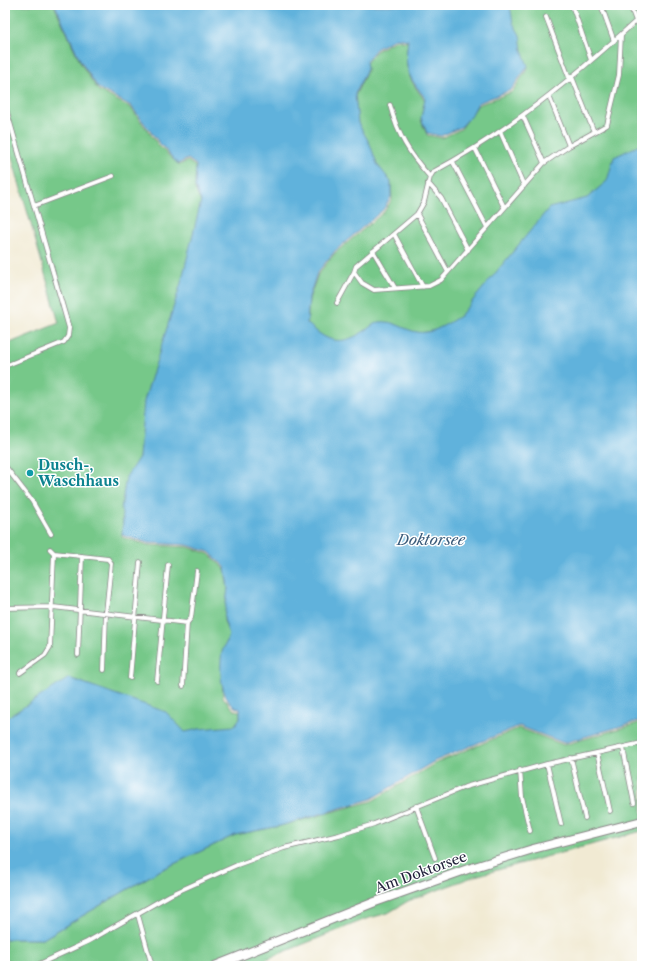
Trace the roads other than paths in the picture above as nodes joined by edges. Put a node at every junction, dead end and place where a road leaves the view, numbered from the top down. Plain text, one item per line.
1 (600, 5) edge
2 (630, 5) edge
3 (574, 8) dead end
4 (546, 17) dead end
5 (642, 19) edge
6 (636, 21) junction
7 (621, 35) junction
8 (614, 41) junction
9 (591, 60) junction
10 (571, 79) junction
11 (549, 96) junction
12 (5, 105) edge
13 (390, 105) dead end
14 (523, 116) junction
15 (500, 131) junction
16 (594, 132) junction
17 (569, 146) junction
18 (475, 148) junction
19 (453, 162) junction
20 (544, 163) junction
21 (113, 176) dead end
22 (430, 177) junction
23 (428, 183) junction
24 (524, 186) junction
25 (34, 206) junction
26 (504, 207) junction
27 (417, 214) junction
28 (487, 227) junction
29 (394, 234) junction
30 (468, 250) junction
31 (373, 251) junction
32 (354, 272) junction
33 (448, 272) junction
34 (423, 287) junction
35 (395, 288) junction
36 (337, 303) dead end
37 (5, 366) edge
38 (5, 466) edge
39 (52, 534) dead end
40 (50, 549) dead end
41 (54, 553) junction
42 (82, 556) junction
43 (140, 562) dead end
44 (168, 565) dead end
45 (197, 571) dead end
46 (52, 607) junction
47 (5, 608) edge
48 (80, 610) junction
49 (106, 613) junction
50 (134, 615) junction
51 (163, 619) junction
52 (187, 622) junction
53 (78, 655) dead end
54 (104, 670) dead end
55 (20, 673) dead end
56 (130, 678) dead end
57 (157, 681) dead end
58 (183, 686) dead end
59 (642, 743) edge
60 (623, 748) junction
61 (597, 753) junction
62 (571, 758) junction
63 (547, 764) junction
64 (520, 770) junction
65 (634, 803) dead end
66 (416, 806) junction
67 (610, 811) dead end
68 (585, 818) dead end
69 (642, 821) edge
70 (561, 824) dead end
71 (530, 831) dead end
72 (435, 858) dead end
73 (138, 915) junction
74 (5, 963) edge
75 (15, 966) edge
76 (35, 966) edge
77 (152, 966) edge
78 (215, 966) edge

1 - 8 lane
2 - 6 lane
3 - 9 lane
4 - 10 lane
5 - 6 lane
6 - 7 lane
7 - 8 lane
7 - 16 lane
8 - 9 lane
9 - 10 lane
10 - 11 lane
10 - 16 lane
11 - 14 lane
11 - 17 lane
12 - 25 lane
13 - 22 lane
14 - 15 lane
14 - 20 lane
15 - 18 lane
15 - 24 lane
16 - 17 lane
17 - 20 lane
18 - 19 lane
18 - 26 lane
19 - 22 lane
19 - 28 lane
20 - 24 lane
21 - 25 lane
22 - 23 lane
23 - 27 lane
23 - 30 lane
24 - 26 lane
25 - 37 lane
26 - 28 lane
27 - 29 lane
27 - 33 lane
28 - 30 lane
29 - 31 lane
29 - 34 lane
30 - 33 lane
31 - 32 lane
31 - 35 lane
32 - 35 lane
32 - 36 lane
33 - 34 lane
34 - 35 lane
38 - 39 lane
40 - 41 lane
41 - 42 lane
41 - 46 lane
42 - 48 lane
42 - 49 lane
43 - 50 lane
44 - 51 lane
45 - 52 lane
46 - 47 lane
46 - 48 lane
46 - 55 lane
48 - 49 lane
48 - 53 lane
49 - 50 lane
49 - 54 lane
50 - 51 lane
50 - 56 lane
51 - 52 lane
51 - 57 lane
52 - 58 lane
59 - 60 lane
60 - 61 lane
60 - 65 lane
61 - 62 lane
61 - 67 lane
62 - 63 lane
62 - 68 lane
63 - 64 lane
63 - 70 lane
64 - 66 lane
64 - 71 lane
66 - 72 lane
66 - 73 lane
69 - 78 street, Am Doktorsee
73 - 76 lane
73 - 77 lane
74 - 75 lane

